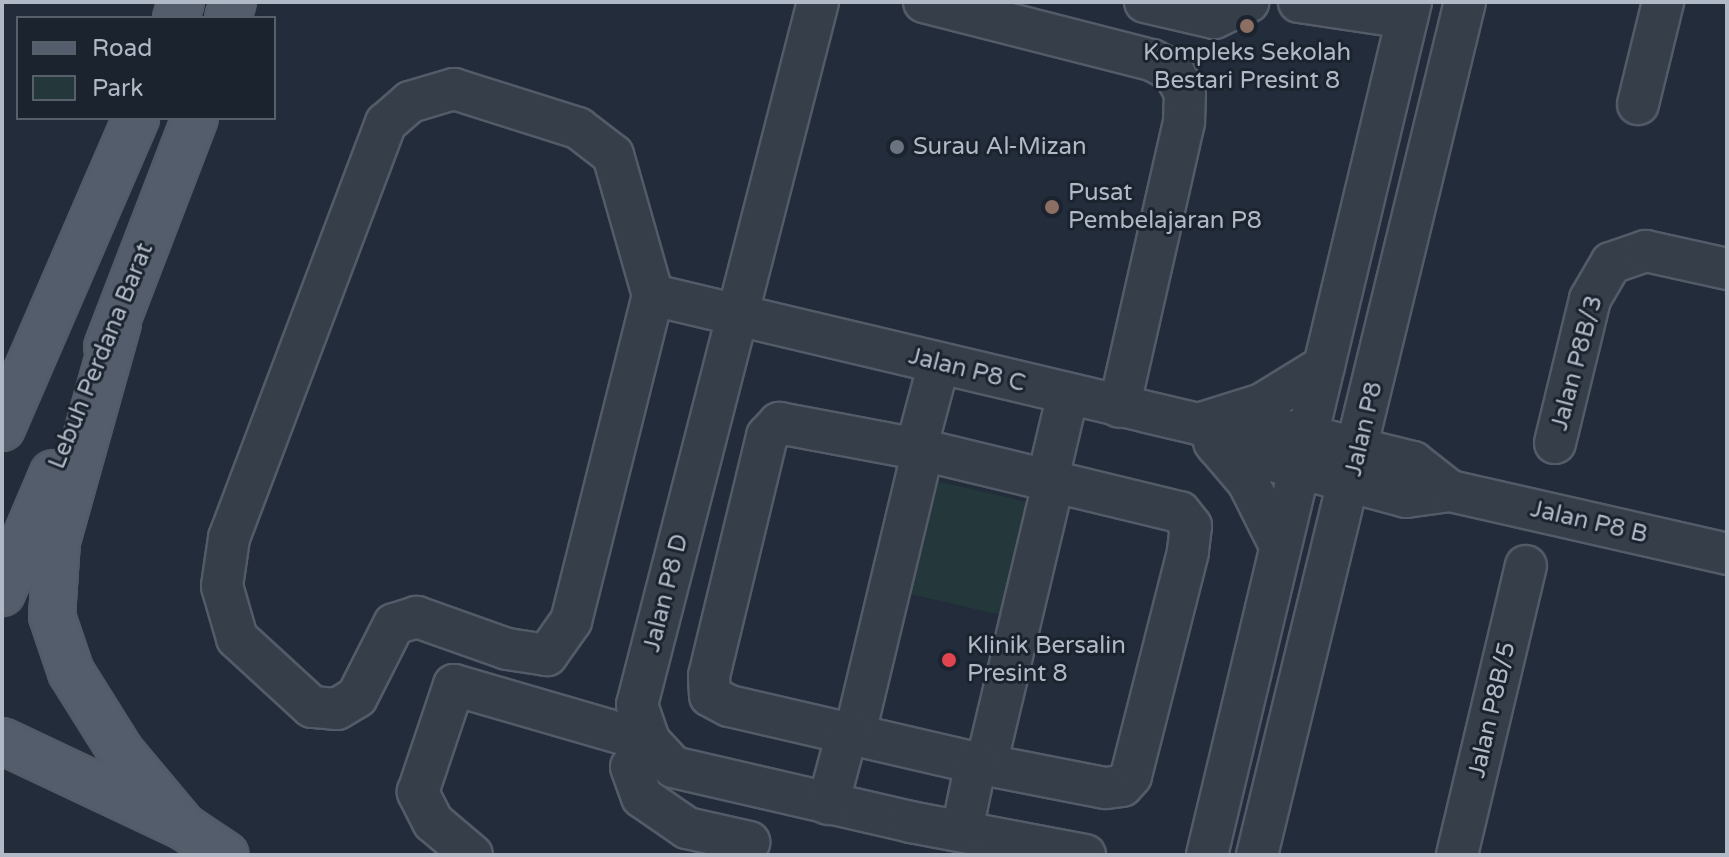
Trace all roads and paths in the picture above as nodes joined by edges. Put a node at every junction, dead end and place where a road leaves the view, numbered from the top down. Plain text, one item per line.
1 (818, 2) edge
2 (924, 2) edge
3 (1145, 2) edge
4 (1249, 2) edge
5 (1299, 2) edge
6 (1465, 2) edge
7 (1663, 2) edge
8 (1409, 10) edge
9 (1638, 104) dead end
10 (135, 120) edge
11 (194, 120) edge
12 (1727, 269) edge
13 (653, 295) junction
14 (737, 314) junction
15 (118, 323) junction
16 (939, 363) junction
17 (1324, 366) junction
18 (1068, 394) junction
19 (1119, 407) junction
20 (2, 428) edge
21 (1214, 429) junction
22 (1555, 443) dead end
23 (920, 450) junction
24 (1303, 452) junction
25 (1355, 466) junction
26 (1050, 482) junction
27 (1280, 546) junction
28 (1727, 554) edge
29 (1526, 566) dead end
30 (2, 593) edge
31 (851, 731) junction
32 (2, 741) edge
33 (650, 742) junction
34 (981, 764) junction
35 (770, 789) junction
36 (828, 804) junction
37 (184, 827) junction
38 (962, 830) junction
39 (908, 838) edge
40 (748, 849) edge
41 (226, 855) edge
42 (472, 855) edge
43 (1085, 855) edge
44 (1207, 855) edge
45 (1257, 855) edge
46 (1457, 855) edge

1 - 14 street, Jalan P8 D
2 - 19 street
3 - 4 street
5 - 8 street
6 - 25 street, Jalan P8
7 - 9 street
8 - 17 street
10 - 20 main road
11 - 15 main road, Lebuh Perdana Barat
12 - 22 street, Jalan P8B/3
13 - 13 street
13 - 14 street, Jalan P8 C
14 - 16 street, Jalan P8 C
14 - 33 street, Jalan P8 D
15 - 30 main road, Lebuh Perdana Barat
15 - 37 main road
16 - 18 street, Jalan P8 C
16 - 23 street
17 - 21 street
17 - 24 street
18 - 19 street, Jalan P8 C
18 - 26 street
19 - 21 street, Jalan P8 C
21 - 24 street, Jalan P8 C
21 - 27 street
23 - 26 street
23 - 31 street
23 - 31 street
24 - 25 street, Jalan P8 C
24 - 27 street
25 - 28 street, Jalan P8 B
25 - 45 street, Jalan P8
26 - 34 street
26 - 34 street
27 - 44 street
29 - 46 street, Jalan P8B/5
31 - 34 street
31 - 36 street
32 - 37 main road
33 - 35 street, Jalan P8 D
33 - 40 street
33 - 42 street
34 - 38 street
35 - 36 street, Jalan P8 D
35 - 40 street
36 - 39 street, Jalan P8 D
37 - 41 main road
38 - 39 street, Jalan P8 D
38 - 43 street, Jalan P8 D

